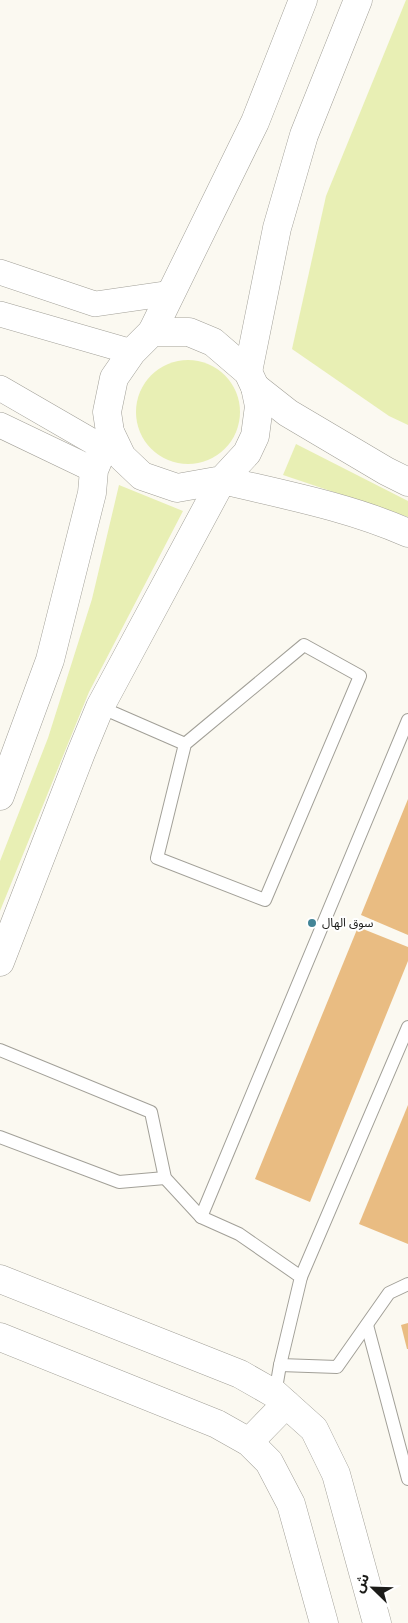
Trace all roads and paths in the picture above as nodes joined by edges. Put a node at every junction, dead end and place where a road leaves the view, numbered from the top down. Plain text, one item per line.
1 (303, 0) edge
2 (358, 0) edge
3 (0, 272) edge
4 (171, 293) junction
5 (0, 314) edge
6 (152, 332) junction
7 (132, 352) junction
8 (251, 380) junction
9 (0, 388) edge
10 (0, 425) edge
11 (102, 450) junction
12 (222, 480) junction
13 (408, 482) edge
14 (408, 533) edge
15 (100, 708) junction
16 (408, 720) edge
17 (185, 744) junction
18 (0, 796) edge
19 (0, 962) edge
20 (408, 1028) edge
21 (0, 1050) edge
22 (0, 1137) edge
23 (164, 1178) junction
24 (201, 1217) junction
25 (301, 1277) junction
26 (0, 1279) edge
27 (408, 1284) edge
28 (367, 1325) junction
29 (0, 1337) edge
30 (280, 1365) junction
31 (281, 1399) junction
32 (249, 1442) junction
33 (408, 1479) edge
34 (324, 1623) edge
35 (377, 1623) edge

1 - 4 main road
2 - 8 main road
3 - 4 street
4 - 6 main road
5 - 7 street
6 - 7 main road
6 - 8 main road
7 - 11 main road
8 - 12 main road
8 - 13 main road
9 - 11 street
10 - 11 street
11 - 12 main road
11 - 18 main road
12 - 14 main road
12 - 15 main road
15 - 17 lane
15 - 19 main road
16 - 24 lane
17 - 17 lane
20 - 25 lane
21 - 23 lane
22 - 23 lane
23 - 24 lane
24 - 25 lane
25 - 30 lane
26 - 31 main road
27 - 28 lane
28 - 30 lane
28 - 33 lane
29 - 32 main road
30 - 31 lane
31 - 32 main road
31 - 35 main road
32 - 34 main road

